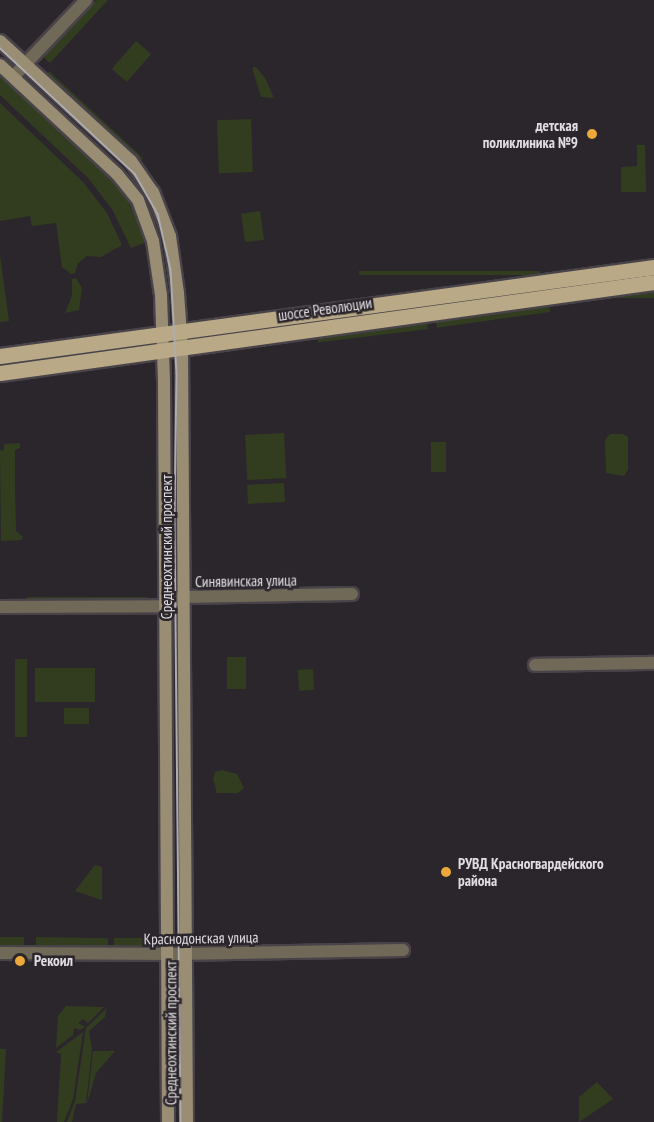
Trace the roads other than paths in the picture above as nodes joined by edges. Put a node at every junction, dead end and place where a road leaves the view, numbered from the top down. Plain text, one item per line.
1 (86, 0) edge
2 (0, 41) edge
3 (26, 64) junction
4 (0, 65) edge
5 (14, 77) junction
6 (654, 267) edge
7 (654, 282) edge
8 (182, 331) junction
9 (163, 333) junction
10 (182, 348) junction
11 (163, 350) junction
12 (0, 356) edge
13 (0, 373) edge
14 (352, 594) dead end
15 (182, 597) junction
16 (164, 606) junction
17 (0, 607) edge
18 (654, 663) edge
19 (535, 665) dead end
20 (403, 950) dead end
21 (0, 953) edge
22 (167, 954) junction
23 (186, 954) junction
24 (168, 1122) edge
25 (187, 1122) edge

1 - 3 street
2 - 3 main road, Среднеохтинский проспект
3 - 5 street
3 - 8 main road, Среднеохтинский проспект
4 - 5 main road, Среднеохтинский проспект
5 - 9 main road, Среднеохтинский проспект
6 - 8 main road, шоссе Революции
7 - 10 main road, шоссе Революции
8 - 9 main road, шоссе Революции
8 - 10 main road, Среднеохтинский проспект
9 - 11 main road, Среднеохтинский проспект
9 - 12 main road, шоссе Революции
10 - 11 main road, шоссе Революции
10 - 15 main road, Среднеохтинский проспект
11 - 13 main road, шоссе Революции
11 - 16 main road, Среднеохтинский проспект
14 - 15 street, Синявинская улица
15 - 16 street, Синявинская улица
15 - 23 main road, Среднеохтинский проспект
16 - 17 street, Синявинская улица
16 - 22 main road, Среднеохтинский проспект
18 - 19 street
20 - 23 street, Краснодонская улица
21 - 22 street, Краснодонская улица
22 - 23 street, Краснодонская улица
22 - 24 main road, Среднеохтинский проспект
23 - 25 main road, Среднеохтинский проспект

